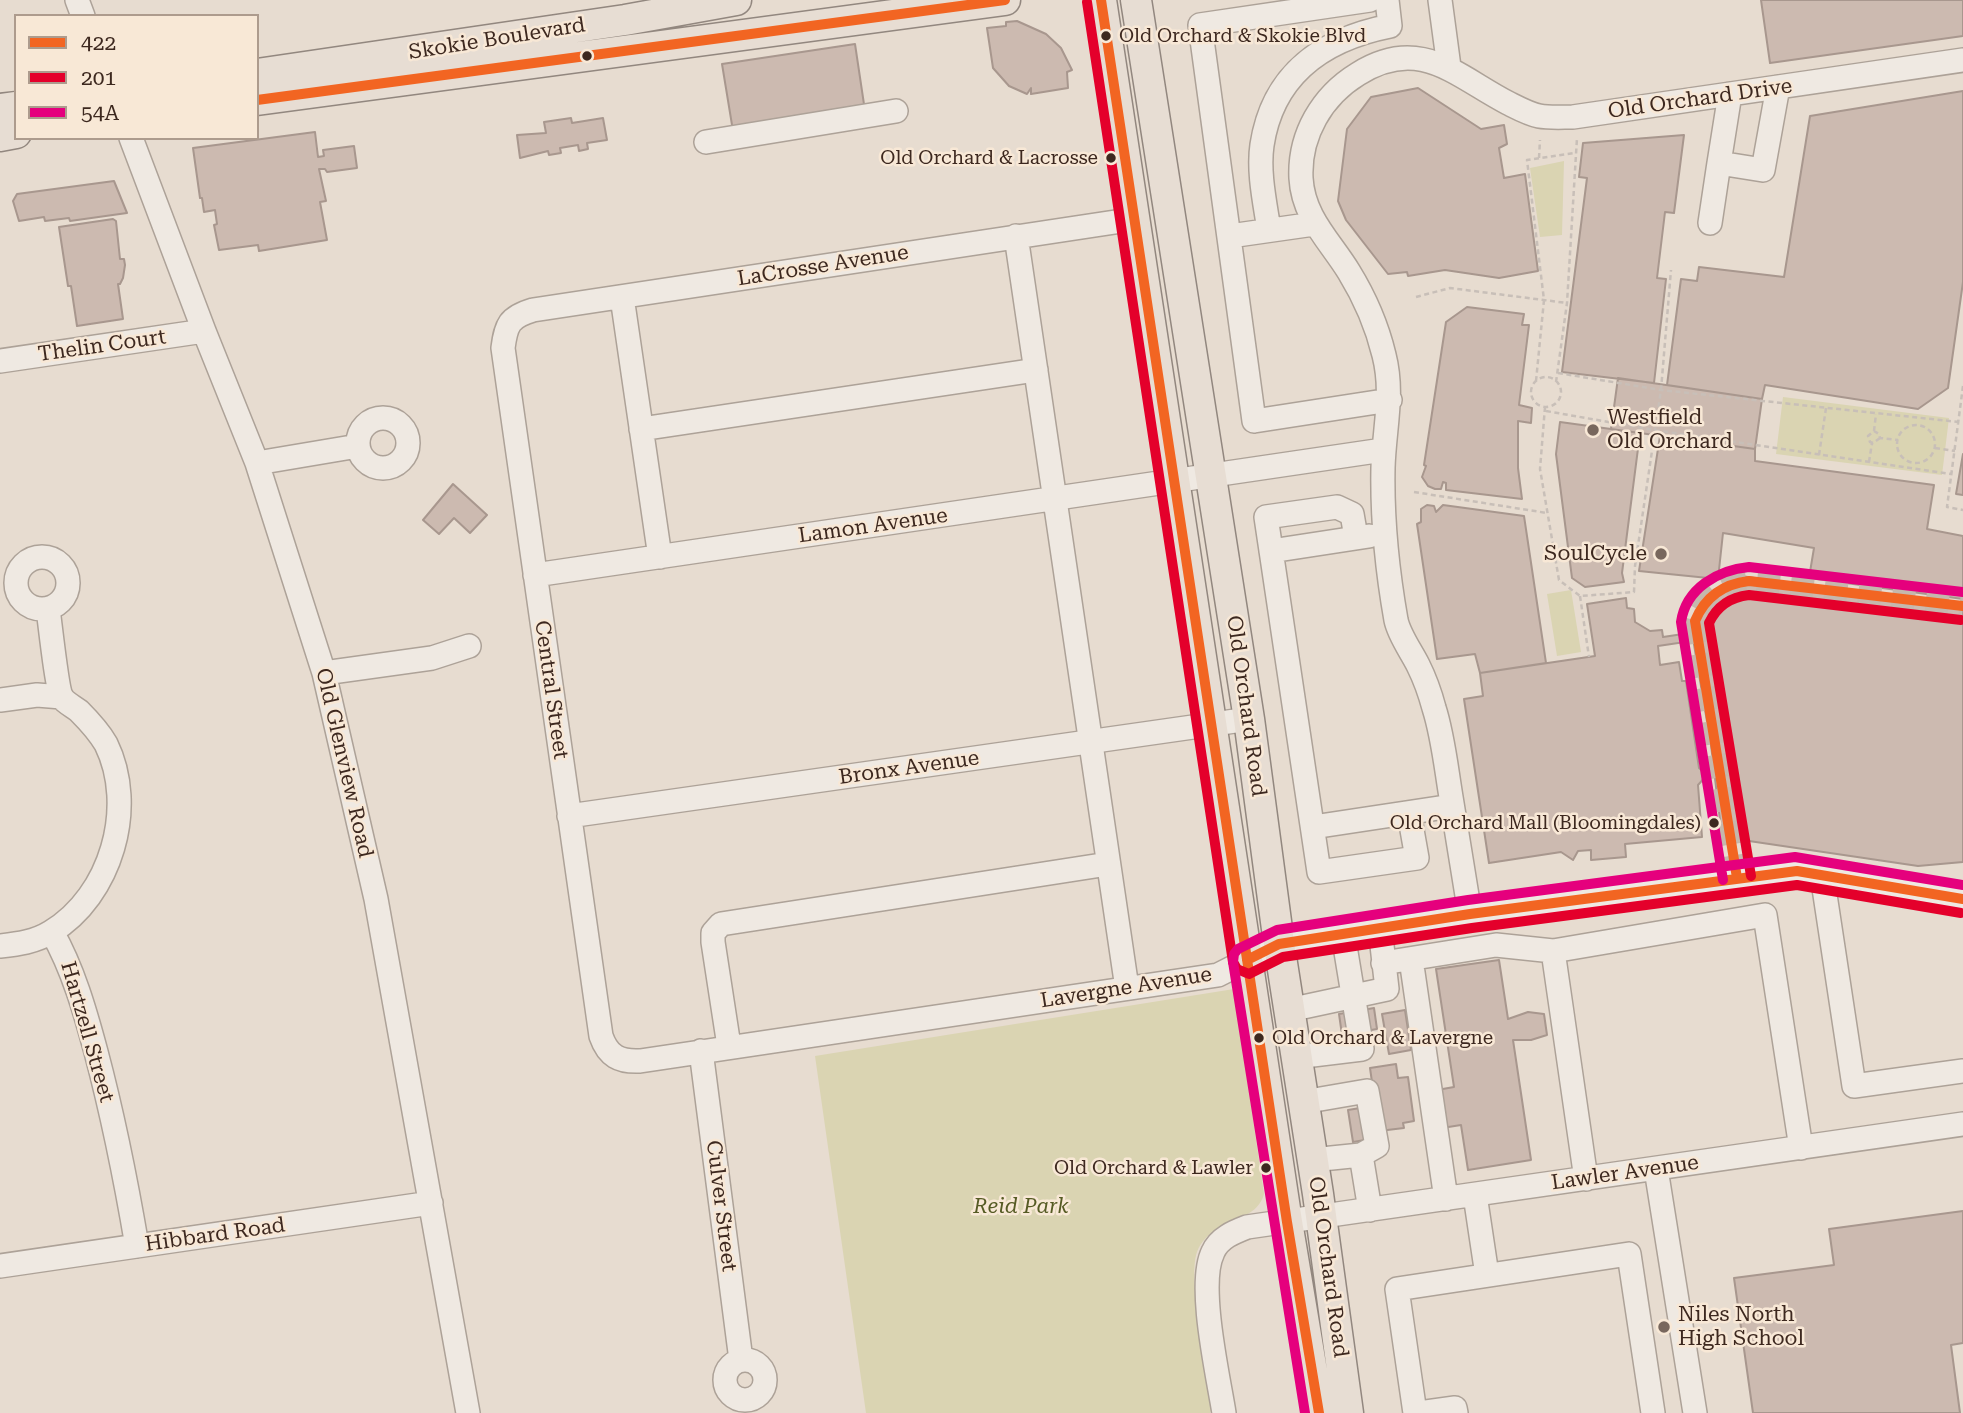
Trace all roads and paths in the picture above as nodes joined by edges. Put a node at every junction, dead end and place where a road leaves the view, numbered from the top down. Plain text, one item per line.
1 (736, 0) edge
2 (1005, 0) edge
3 (1101, 0) edge
4 (1136, 0) edge
5 (1370, 0) edge
6 (1387, 0) edge
7 (1440, 0) edge
8 (1963, 60) edge
9 (1449, 67) junction
10 (259, 74) edge
11 (1778, 87) junction
12 (1730, 94) junction
13 (259, 100) edge
14 (896, 111) dead end
15 (1578, 131) dead end
16 (132, 140) edge
17 (1540, 140) dead end
18 (706, 142) dead end
19 (1575, 153) junction
20 (1539, 158) junction
21 (1719, 163) junction
22 (1135, 219) junction
23 (1710, 223) dead end
24 (1314, 224) junction
25 (1269, 230) junction
26 (1016, 236) junction
27 (1230, 236) junction
28 (1671, 270) dead end
29 (1416, 296) dead end
30 (622, 297) junction
31 (1544, 300) junction
32 (1567, 303) junction
33 (513, 319) joint
34 (204, 331) junction
35 (0, 361) edge
36 (1035, 370) junction
37 (1558, 373) junction
38 (1536, 381) junction
39 (1556, 382) junction
40 (1963, 386) edge
41 (1661, 390) junction
42 (1390, 400) junction
43 (1826, 408) junction
44 (1545, 409) junction
45 (1876, 413) junction
46 (1919, 418) junction
47 (1959, 422) junction
48 (1918, 425) junction
49 (641, 429) junction
50 (1654, 430) junction
51 (1874, 431) junction
52 (1880, 438) junction
53 (1898, 440) junction
54 (1872, 443) junction
55 (358, 446) dead end
56 (1935, 448) junction
57 (1383, 450) junction
58 (1955, 451) junction
59 (1819, 455) junction
60 (1869, 462) junction
61 (1912, 462) junction
62 (257, 463) junction
63 (1911, 468) junction
64 (1951, 474) junction
65 (1212, 477) junction
66 (1175, 482) junction
67 (1414, 492) dead end
68 (1054, 500) junction
69 (1963, 510) edge
70 (1547, 513) junction
71 (1385, 534) junction
72 (1356, 537) junction
73 (1271, 551) junction
74 (660, 557) junction
75 (535, 575) junction
76 (1580, 596) junction
77 (48, 609) dead end
78 (469, 646) dead end
79 (1589, 657) dead end
80 (324, 673) junction
81 (62, 697) junction
82 (0, 701) edge
83 (1249, 719) junction
84 (1212, 724) junction
85 (1090, 742) junction
86 (1452, 806) junction
87 (1409, 813) junction
88 (569, 816) junction
89 (1313, 827) junction
90 (1108, 864) junction
91 (1822, 875) junction
92 (1963, 899) edge
93 (1470, 914) junction
94 (1380, 928) junction
95 (52, 932) junction
96 (1343, 934) junction
97 (1279, 944) junction
98 (0, 947) edge
99 (1553, 951) junction
100 (1411, 959) junction
101 (1247, 960) junction
102 (1384, 963) junction
103 (1127, 988) junction
104 (1354, 996) junction
105 (1289, 1010) junction
106 (729, 1046) junction
107 (701, 1051) junction
108 (1296, 1057) junction
109 (615, 1058) joint
110 (1963, 1071) edge
111 (1303, 1102) junction
112 (1963, 1125) edge
113 (1801, 1148) junction
114 (1362, 1155) junction
115 (1312, 1160) junction
116 (1656, 1169) junction
117 (1586, 1179) junction
118 (1475, 1195) junction
119 (1446, 1199) junction
120 (431, 1203) junction
121 (1370, 1210) junction
122 (1321, 1217) junction
123 (1287, 1222) junction
124 (137, 1246) junction
125 (0, 1266) edge
126 (1487, 1275) junction
127 (741, 1360) dead end
128 (468, 1413) edge
129 (1224, 1413) edge
130 (1319, 1413) edge
131 (1348, 1413) edge
132 (1417, 1413) edge
133 (1456, 1413) edge
134 (1653, 1413) edge
135 (1695, 1413) edge

1 - 10 main road, Skokie Boulevard
2 - 13 main road, Skokie Boulevard
3 - 22 main road, Old Orchard Road
4 - 65 main road, Old Orchard Road
5 - 27 street
6 - 25 street
7 - 9 street
8 - 11 street, Old Orchard Drive
9 - 12 street, Old Orchard Drive
9 - 24 street, Old Orchard Drive
11 - 12 street, Old Orchard Drive
11 - 21 street
12 - 21 street
14 - 18 street
15 - 19 path
16 - 34 street, Old Glenview Road
17 - 20 path
19 - 20 path
19 - 32 path
20 - 31 path
21 - 23 street
22 - 26 street, LaCrosse Avenue
22 - 66 main road, Old Orchard Road
24 - 25 street
24 - 42 street, Old Orchard Drive
25 - 27 street
26 - 30 street, LaCrosse Avenue
26 - 36 street
27 - 42 street
28 - 41 path
29 - 31 path
30 - 33 street, LaCrosse Avenue
30 - 49 street
31 - 32 path
31 - 38 path
32 - 37 path
33 - 75 street, Central Street
34 - 35 street, Thelin Court
34 - 62 street, Old Glenview Road
36 - 49 street
36 - 68 street
37 - 39 path
37 - 41 path
38 - 39 path
38 - 44 path
39 - 44 path
40 - 47 path
41 - 43 path
41 - 50 path
42 - 57 street, Old Orchard Drive
43 - 45 path
43 - 59 path
44 - 50 path
44 - 70 path
45 - 46 path
45 - 51 path
46 - 47 path
46 - 48 path
47 - 58 path
48 - 53 path
48 - 56 path
49 - 74 street
50 - 59 path
50 - 76 path
51 - 52 path
51 - 54 path
52 - 53 path
52 - 54 path
53 - 61 path
54 - 60 path
55 - 62 street
56 - 58 path
56 - 61 path
57 - 65 street
57 - 71 street, Old Orchard Drive
58 - 64 path
59 - 60 path
60 - 63 path
61 - 63 path
62 - 80 street, Old Glenview Road
63 - 64 path
64 - 69 path
65 - 66 street, Lamon Avenue
65 - 83 main road, Old Orchard Road
66 - 68 street, Lamon Avenue
66 - 84 main road, Old Orchard Road
67 - 70 path
68 - 74 street, Lamon Avenue
68 - 85 street
70 - 76 path
71 - 72 street
71 - 86 street, Old Orchard Drive
72 - 73 street
72 - 73 street
73 - 89 street
74 - 75 street, Lamon Avenue
75 - 88 street, Central Street
76 - 79 path
77 - 81 street
78 - 80 street
80 - 120 street, Old Glenview Road
81 - 82 street
81 - 95 street
83 - 84 street, Bronx Avenue
83 - 97 main road, Old Orchard Road
84 - 85 street, Bronx Avenue
84 - 101 main road, Old Orchard Road
85 - 88 street, Bronx Avenue
85 - 90 street
86 - 87 street
86 - 93 street, Old Orchard Drive
87 - 89 street
87 - 89 street
88 - 109 street, Central Street
90 - 103 street
90 - 106 street
91 - 92 street, Lavergne Avenue
91 - 93 street, Lavergne Avenue
91 - 110 street
93 - 94 street, Lavergne Avenue
94 - 96 street, Lavergne Avenue
94 - 102 street
95 - 98 street
95 - 124 street, Hartzell Street
96 - 97 street, Lavergne Avenue
96 - 104 street
97 - 101 street, Lavergne Avenue
97 - 105 main road, Old Orchard Road
99 - 100 street
99 - 113 street
99 - 117 street
100 - 102 street
100 - 119 street
101 - 103 street, Lavergne Avenue
101 - 123 main road, Old Orchard Road
102 - 104 street
103 - 106 street, Lavergne Avenue
104 - 105 street
104 - 108 street
105 - 108 main road, Old Orchard Road
106 - 107 street, Lavergne Avenue
107 - 109 street, Lavergne Avenue
107 - 127 street, Culver Street
108 - 111 main road, Old Orchard Road
111 - 114 street
111 - 115 main road, Old Orchard Road
112 - 113 street, Lawler Avenue
113 - 116 street, Lawler Avenue
114 - 115 street
114 - 121 street
115 - 122 main road, Old Orchard Road
116 - 117 street, Lawler Avenue
116 - 135 street
117 - 118 street, Lawler Avenue
118 - 119 street, Lawler Avenue
118 - 126 street
119 - 121 street, Lawler Avenue
120 - 124 street, Hibbard Road
120 - 128 street, Old Glenview Road
121 - 122 street, Lawler Avenue
122 - 123 street, Lawler Avenue
122 - 131 main road, Old Orchard Road
123 - 129 street, Lawler Avenue
123 - 130 main road, Old Orchard Road
124 - 125 street, Hibbard Road
126 - 132 street
126 - 134 street
132 - 133 street

